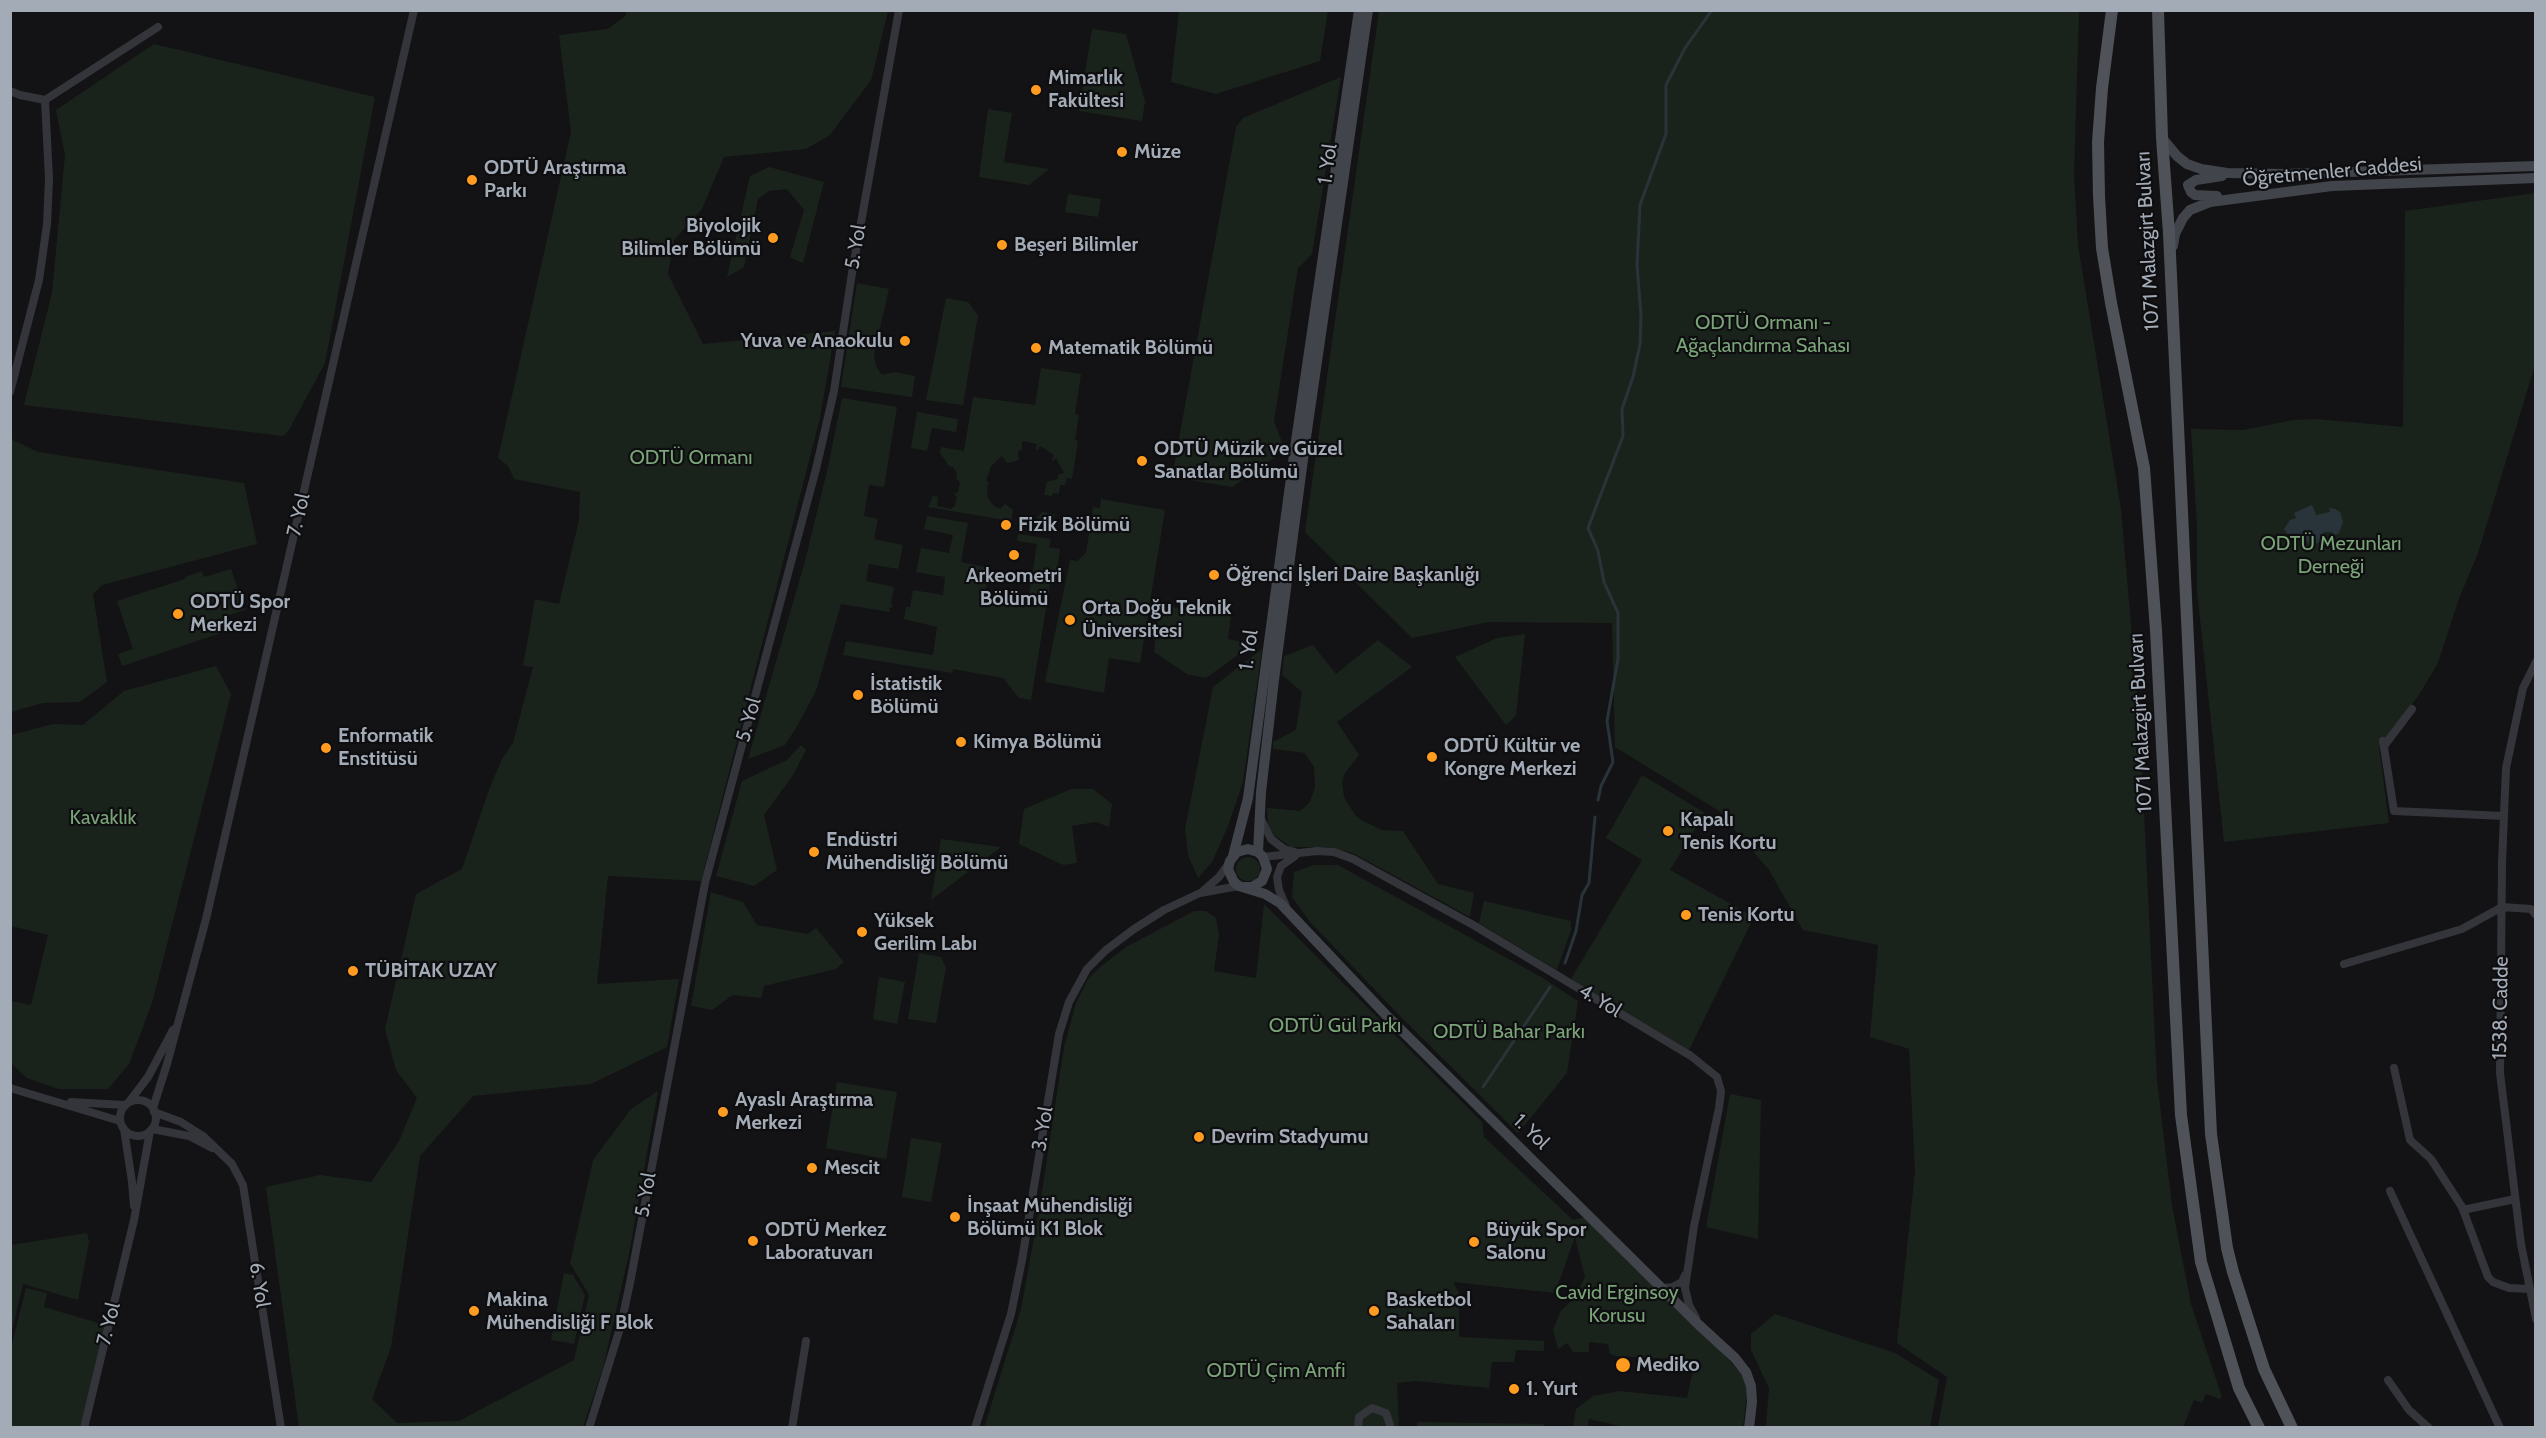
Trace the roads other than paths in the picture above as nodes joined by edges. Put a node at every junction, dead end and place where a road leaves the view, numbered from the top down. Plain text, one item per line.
1 (414, 10) edge
2 (899, 10) edge
3 (1359, 10) edge
4 (1368, 10) edge
5 (2112, 10) edge
6 (2158, 10) edge
7 (158, 27) dead end
8 (1356, 61) junction
9 (10, 91) edge
10 (45, 100) junction
11 (2162, 138) junction
12 (2535, 166) edge
13 (2246, 173) junction
14 (2535, 178) edge
15 (2249, 196) junction
16 (2170, 261) junction
17 (10, 392) edge
18 (1276, 626) junction
19 (2535, 662) edge
20 (2412, 709) dead end
21 (1259, 812) junction
22 (2504, 816) junction
23 (1302, 854) junction
24 (1260, 855) junction
25 (1232, 859) junction
26 (1242, 886) junction
27 (1201, 892) junction
28 (2502, 907) junction
29 (1288, 912) junction
30 (2535, 915) edge
31 (2344, 964) dead end
32 (179, 1018) junction
33 (2394, 1068) dead end
34 (10, 1088) edge
35 (57, 1101) junction
36 (126, 1104) junction
37 (154, 1110) junction
38 (122, 1125) junction
39 (151, 1130) junction
40 (219, 1151) junction
41 (2390, 1191) dead end
42 (2516, 1199) junction
43 (2463, 1210) junction
44 (134, 1220) junction
45 (1688, 1271) junction
46 (1663, 1288) junction
47 (2529, 1289) junction
48 (2534, 1305) edge
49 (2535, 1319) edge
50 (1699, 1325) junction
51 (806, 1341) dead end
52 (2388, 1380) dead end
53 (84, 1428) edge
54 (281, 1428) edge
55 (589, 1428) edge
56 (792, 1428) edge
57 (975, 1428) edge
58 (1358, 1428) edge
59 (1391, 1428) edge
60 (1749, 1428) edge
61 (2259, 1428) edge
62 (2292, 1428) edge
63 (2429, 1428) edge
64 (2500, 1428) edge

1 - 32 street, 7. Yol
2 - 55 street, 5. Yol
3 - 8 main road, 1. Yol
4 - 8 main road, 1. Yol
5 - 61 main road, 1071 Malazgirt Bulvarı
6 - 11 main road, 1071 Malazgirt Bulvarı
7 - 10 street
8 - 18 main road, 1. Yol
9 - 10 street
10 - 17 street
11 - 13 main road, Öğretmenler Caddesi
11 - 16 main road, 1071 Malazgirt Bulvarı
12 - 13 main road, Öğretmenler Caddesi
13 - 15 main road
14 - 15 main road, Öğretmenler Caddesi
15 - 16 main road, Öğretmenler Caddesi
16 - 62 main road, 1071 Malazgirt Bulvarı
18 - 21 main road, 1. Yol
18 - 25 main road, 1. Yol
19 - 22 street, 1538. Cadde
20 - 22 street
21 - 23 street, 4. Yol
21 - 24 main road, 1. Yol
22 - 28 street, 1538. Cadde
23 - 24 street, 4. Yol
23 - 29 street
23 - 45 street, 4. Yol
24 - 25 main road
24 - 26 main road
25 - 26 main road
25 - 27 street, 3. Yol
26 - 27 street, 3. Yol
26 - 29 main road, 1. Yol
27 - 57 street, 3. Yol
28 - 30 street
28 - 31 street
28 - 42 street, 1538. Cadde
29 - 46 main road, 1. Yol
32 - 36 street, 7. Yol
32 - 37 street, 7. Yol
33 - 43 street
34 - 35 street
35 - 36 street
35 - 38 street
36 - 37 street
36 - 38 street, 7. Yol
37 - 39 street, 7. Yol
37 - 40 street, 6. Yol
38 - 39 street
38 - 44 street, 7. Yol
39 - 40 street, 6. Yol
39 - 44 street, 7. Yol
40 - 54 street, 6. Yol
41 - 64 street
42 - 43 street
42 - 47 street, 1538. Cadde
43 - 47 street
44 - 53 street, 7. Yol
45 - 46 street
45 - 50 street, 4. Yol
46 - 50 main road, 1. Yol
47 - 48 street, 1538. Cadde
48 - 49 street, 1538. Cadde
50 - 60 main road, 1. Yol
51 - 56 street
52 - 63 street
58 - 59 street

